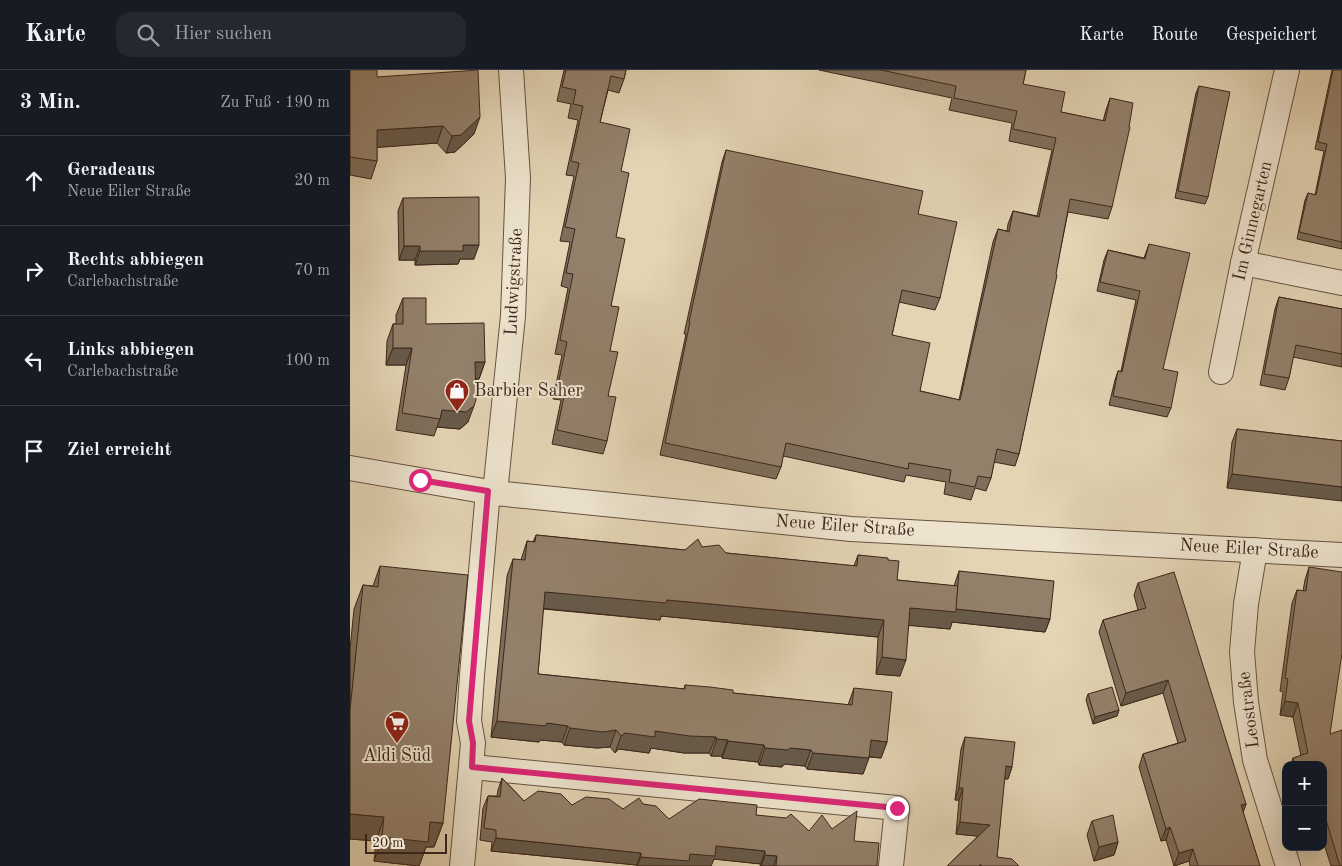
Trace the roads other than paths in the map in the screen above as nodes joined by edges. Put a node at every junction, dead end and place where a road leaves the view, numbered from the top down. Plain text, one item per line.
1 (511, 70) edge
2 (1287, 70) edge
3 (1243, 264) junction
4 (1342, 283) edge
5 (1221, 372) dead end
6 (350, 468) edge
7 (492, 492) junction
8 (1255, 550) junction
9 (1342, 555) edge
10 (472, 767) junction
11 (462, 866) edge
12 (891, 866) edge
13 (1288, 866) edge

1 - 7 street, Ludwigstraße
2 - 3 street, Im Ginnegarten
3 - 4 street
3 - 5 street, Im Ginnegarten
6 - 7 street, Neue Eiler Straße
7 - 8 street, Neue Eiler Straße
7 - 10 street, Ludwigstraße
8 - 9 street, Neue Eiler Straße
8 - 13 street, Leostraße
10 - 11 street, Ludwigstraße
10 - 12 street

